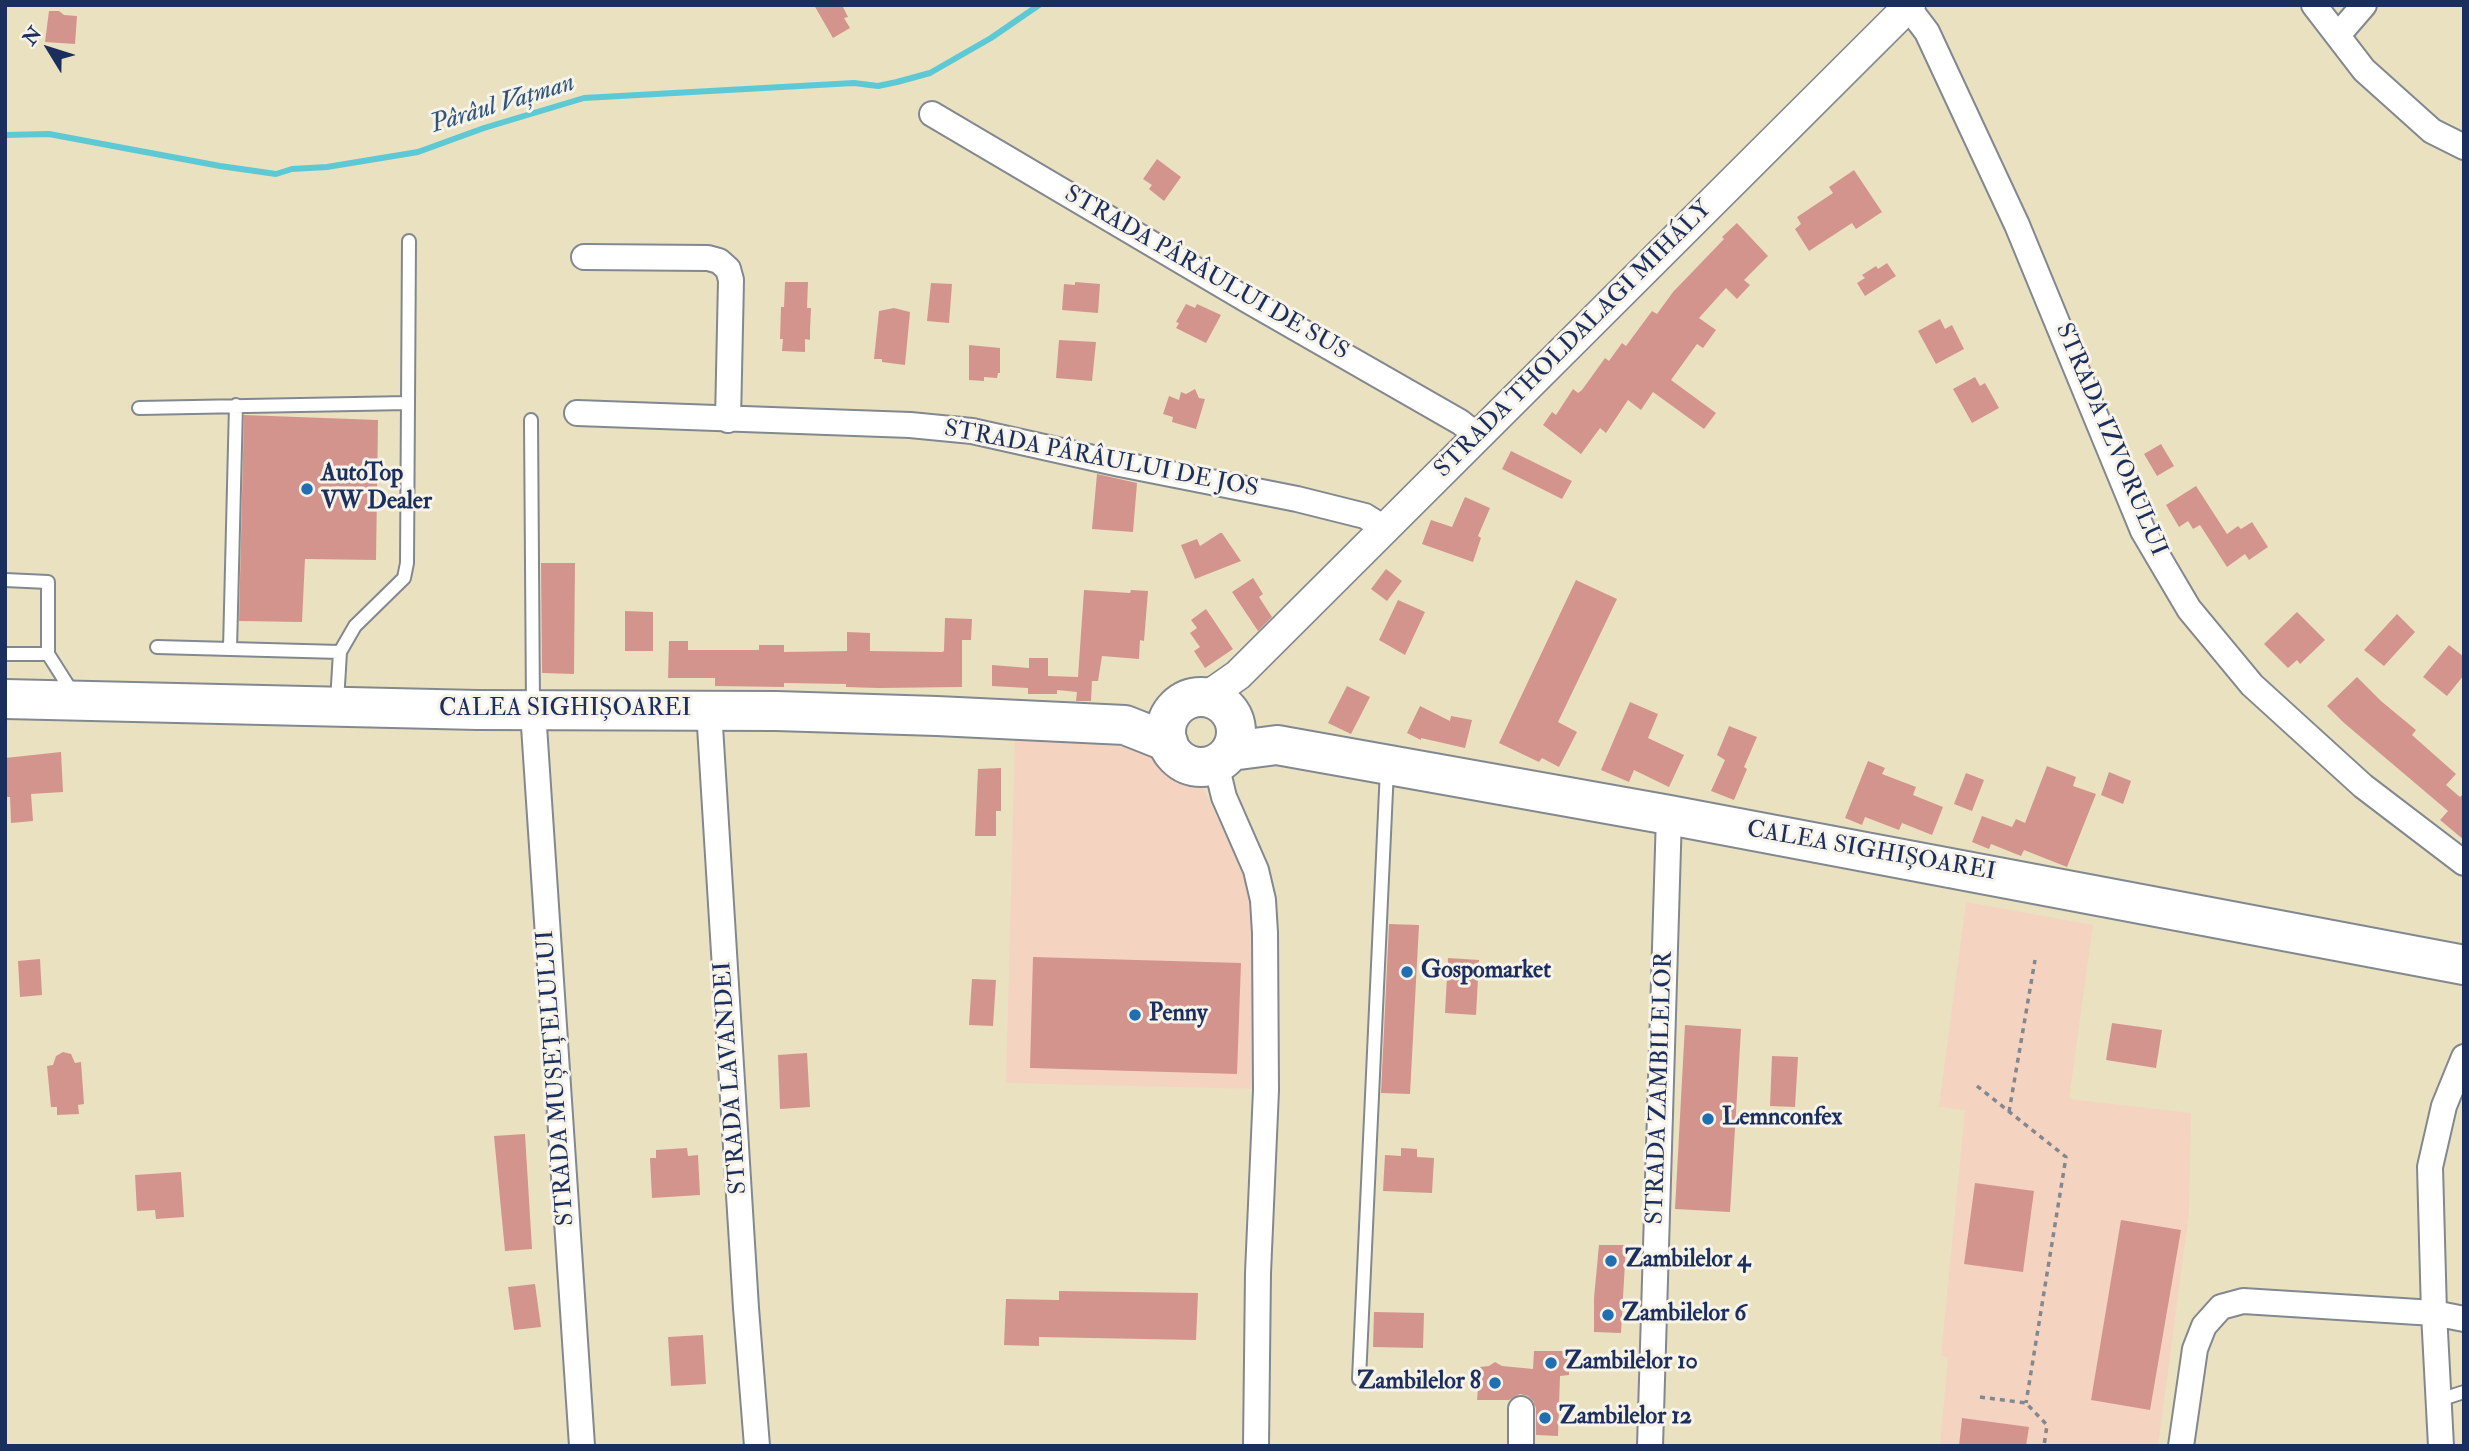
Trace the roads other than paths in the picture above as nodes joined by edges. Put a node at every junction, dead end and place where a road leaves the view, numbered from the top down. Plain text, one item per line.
1 (2314, 5) edge
2 (2364, 5) edge
3 (1909, 6) edge
4 (2337, 35) junction
5 (932, 114) dead end
6 (2464, 147) edge
7 (409, 241) dead end
8 (584, 257) dead end
9 (408, 403) junction
10 (236, 405) junction
11 (139, 408) dead end
12 (577, 413) dead end
13 (531, 420) dead end
14 (728, 420) junction
15 (1478, 436) junction
16 (1384, 528) junction
17 (5, 580) edge
18 (157, 647) dead end
19 (230, 649) junction
20 (340, 652) junction
21 (5, 654) edge
22 (48, 654) junction
23 (5, 699) edge
24 (78, 701) junction
25 (336, 706) junction
26 (709, 710) junction
27 (533, 711) junction
28 (1169, 728) junction
29 (1222, 735) junction
30 (1388, 765) junction
31 (1669, 814) junction
32 (2464, 863) edge
33 (2464, 965) edge
34 (2464, 1057) edge
35 (2434, 1313) junction
36 (2464, 1319) edge
37 (1359, 1379) dead end
38 (2464, 1392) edge
39 (2439, 1400) junction
40 (1521, 1409) dead end
41 (582, 1446) edge
42 (757, 1446) edge
43 (1256, 1446) edge
44 (1521, 1446) edge
45 (1650, 1446) edge
46 (2181, 1446) edge
47 (2441, 1446) edge

1 - 4 street
2 - 4 street
3 - 15 street, STRADA THOLDALAGI MIHÁLY
3 - 32 street, STRADA IZVORULUI
4 - 6 street
5 - 15 street, STRADA PÂRÂULUI DE SUS
7 - 9 lane
8 - 14 street
9 - 10 lane
9 - 20 lane
10 - 11 lane
10 - 19 lane
12 - 14 street, STRADA PÂRÂULUI DE JOS
13 - 27 lane
14 - 16 street, STRADA PÂRÂULUI DE JOS
15 - 16 street, STRADA THOLDALAGI MIHÁLY
16 - 29 street, STRADA THOLDALAGI MIHÁLY
17 - 22 lane
18 - 19 lane
19 - 20 lane
20 - 25 lane
21 - 22 lane
22 - 24 lane
23 - 24 highway, CALEA SIGHIȘOAREI
24 - 25 highway, CALEA SIGHIȘOAREI
25 - 27 highway, CALEA SIGHIȘOAREI
26 - 27 highway, CALEA SIGHIȘOAREI
26 - 28 highway, CALEA SIGHIȘOAREI
26 - 42 street, STRADA LAVANDEI
27 - 41 street, STRADA MUȘEȚELULUI
28 - 29 highway
28 - 29 highway, CALEA SIGHIȘOAREI
29 - 30 highway, CALEA SIGHIȘOAREI
29 - 43 street
30 - 31 highway, CALEA SIGHIȘOAREI
30 - 37 lane
31 - 33 highway, CALEA SIGHIȘOAREI
31 - 45 street, STRADA ZAMBILELOR
34 - 35 street
35 - 36 street
35 - 39 street
35 - 46 street
38 - 39 lane
39 - 47 street
40 - 44 street

